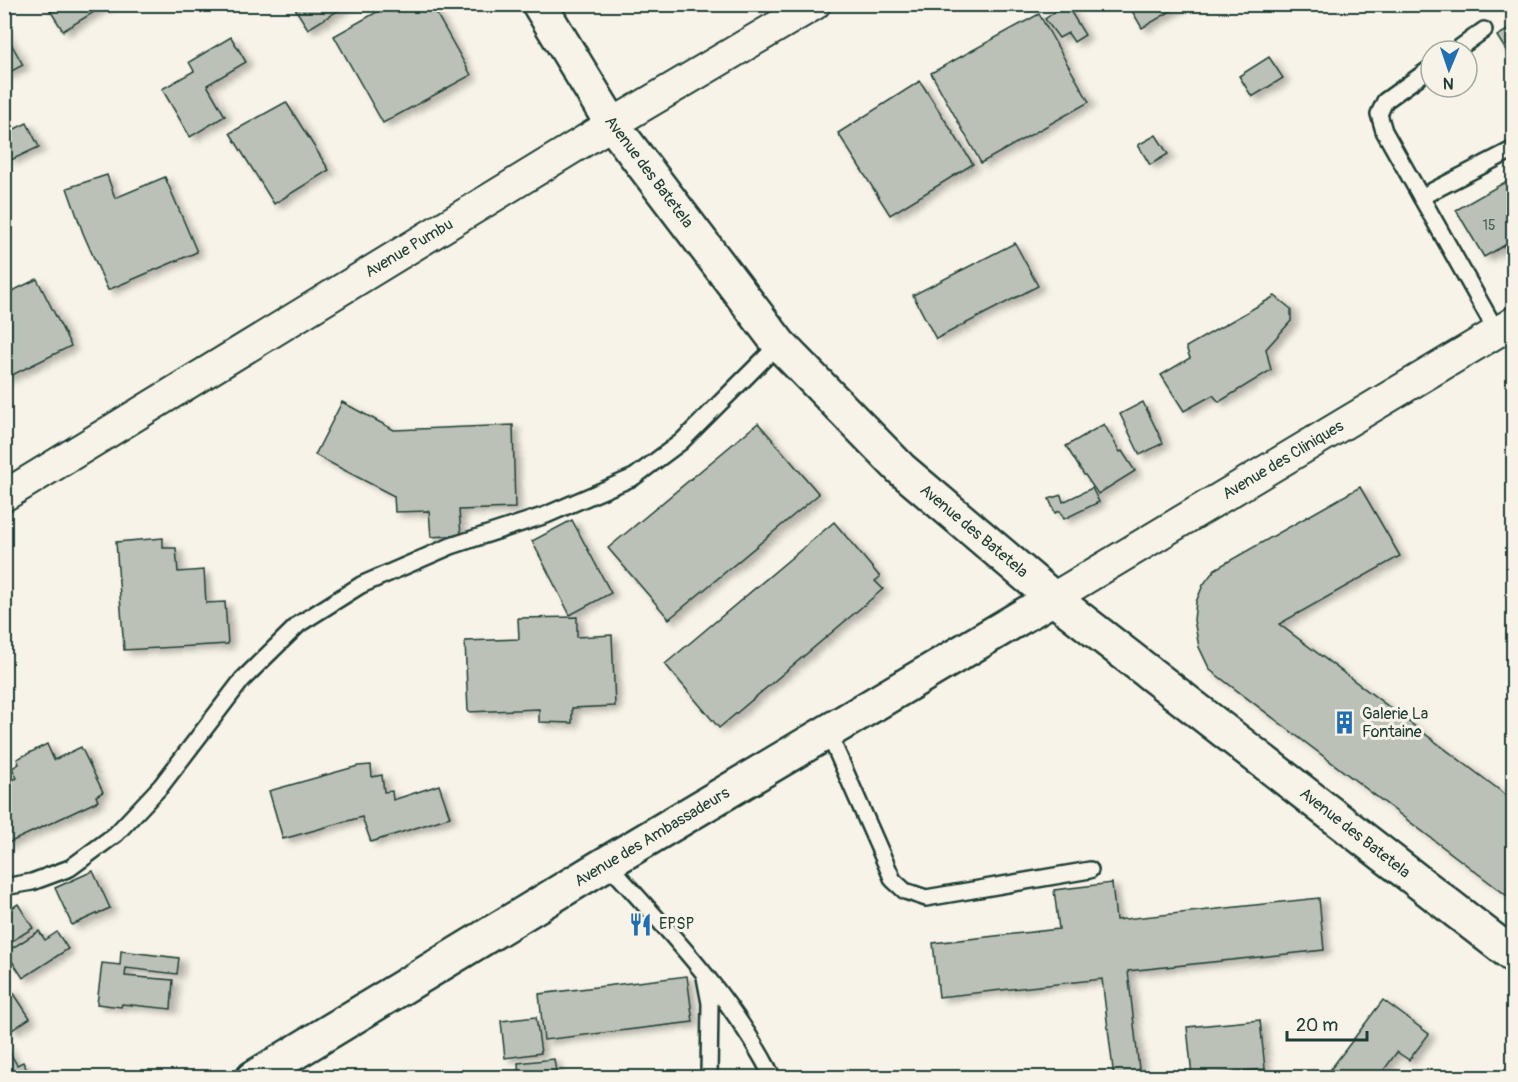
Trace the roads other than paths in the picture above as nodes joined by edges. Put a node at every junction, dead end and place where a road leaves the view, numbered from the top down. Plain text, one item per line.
1 (539, 4) edge
2 (815, 4) edge
3 (1484, 30) dead end
4 (1472, 39) edge
5 (1419, 77) edge
6 (612, 124) junction
7 (1514, 149) edge
8 (1421, 197) junction
9 (1505, 327) edge
10 (779, 345) junction
11 (4, 496) edge
12 (1053, 598) junction
13 (828, 732) junction
14 (607, 863) junction
15 (1090, 870) dead end
16 (4, 887) edge
17 (1514, 956) edge
18 (704, 971) junction
19 (253, 1077) edge
20 (709, 1077) edge
21 (773, 1077) edge

1 - 6 street, Avenue des Batetela
2 - 6 street, Avenue Pumbu
3 - 4 lane
5 - 8 lane
6 - 10 street, Avenue des Batetela
6 - 11 street, Avenue Pumbu
7 - 8 lane
8 - 9 lane
9 - 12 street, Avenue des Cliniques
10 - 12 street, Avenue des Batetela
10 - 16 lane
12 - 13 street, Avenue des Ambassadeurs
12 - 17 street, Avenue des Batetela
13 - 14 street, Avenue des Ambassadeurs
13 - 15 lane
14 - 18 lane
14 - 19 street, Avenue des Ambassadeurs
18 - 20 lane
18 - 21 lane

